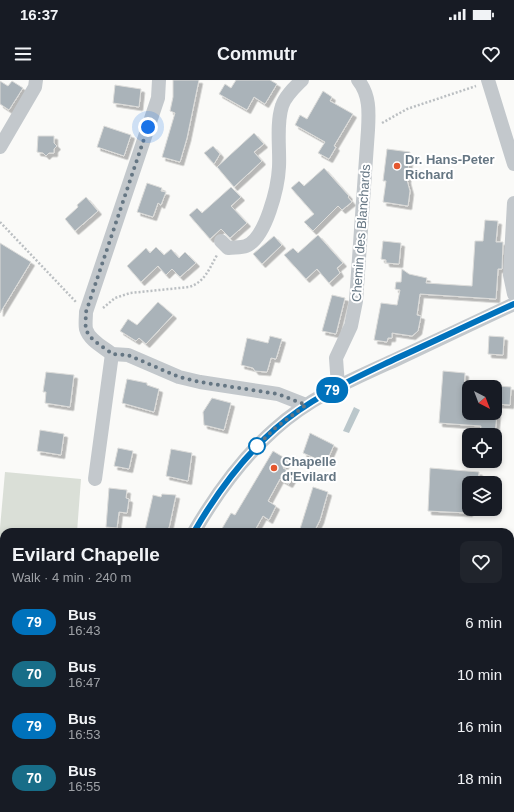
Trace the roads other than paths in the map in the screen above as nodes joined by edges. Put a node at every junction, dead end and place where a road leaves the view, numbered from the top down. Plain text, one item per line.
1 (36, 80) edge
2 (159, 80) edge
3 (302, 80) edge
4 (358, 80) edge
5 (488, 81) edge
6 (0, 146) edge
7 (514, 164) edge
8 (514, 203) edge
9 (225, 244) road end
10 (514, 294) edge
11 (514, 304) edge
12 (112, 354) junction
13 (338, 386) junction
14 (306, 405) junction
15 (95, 479) dead end
16 (197, 528) edge

1 - 6 street
2 - 12 street
3 - 9 street
4 - 13 street, Chemin des Blanchards
5 - 7 street
8 - 10 street
11 - 13 street
12 - 14 street
12 - 15 street
13 - 14 street
14 - 16 street

